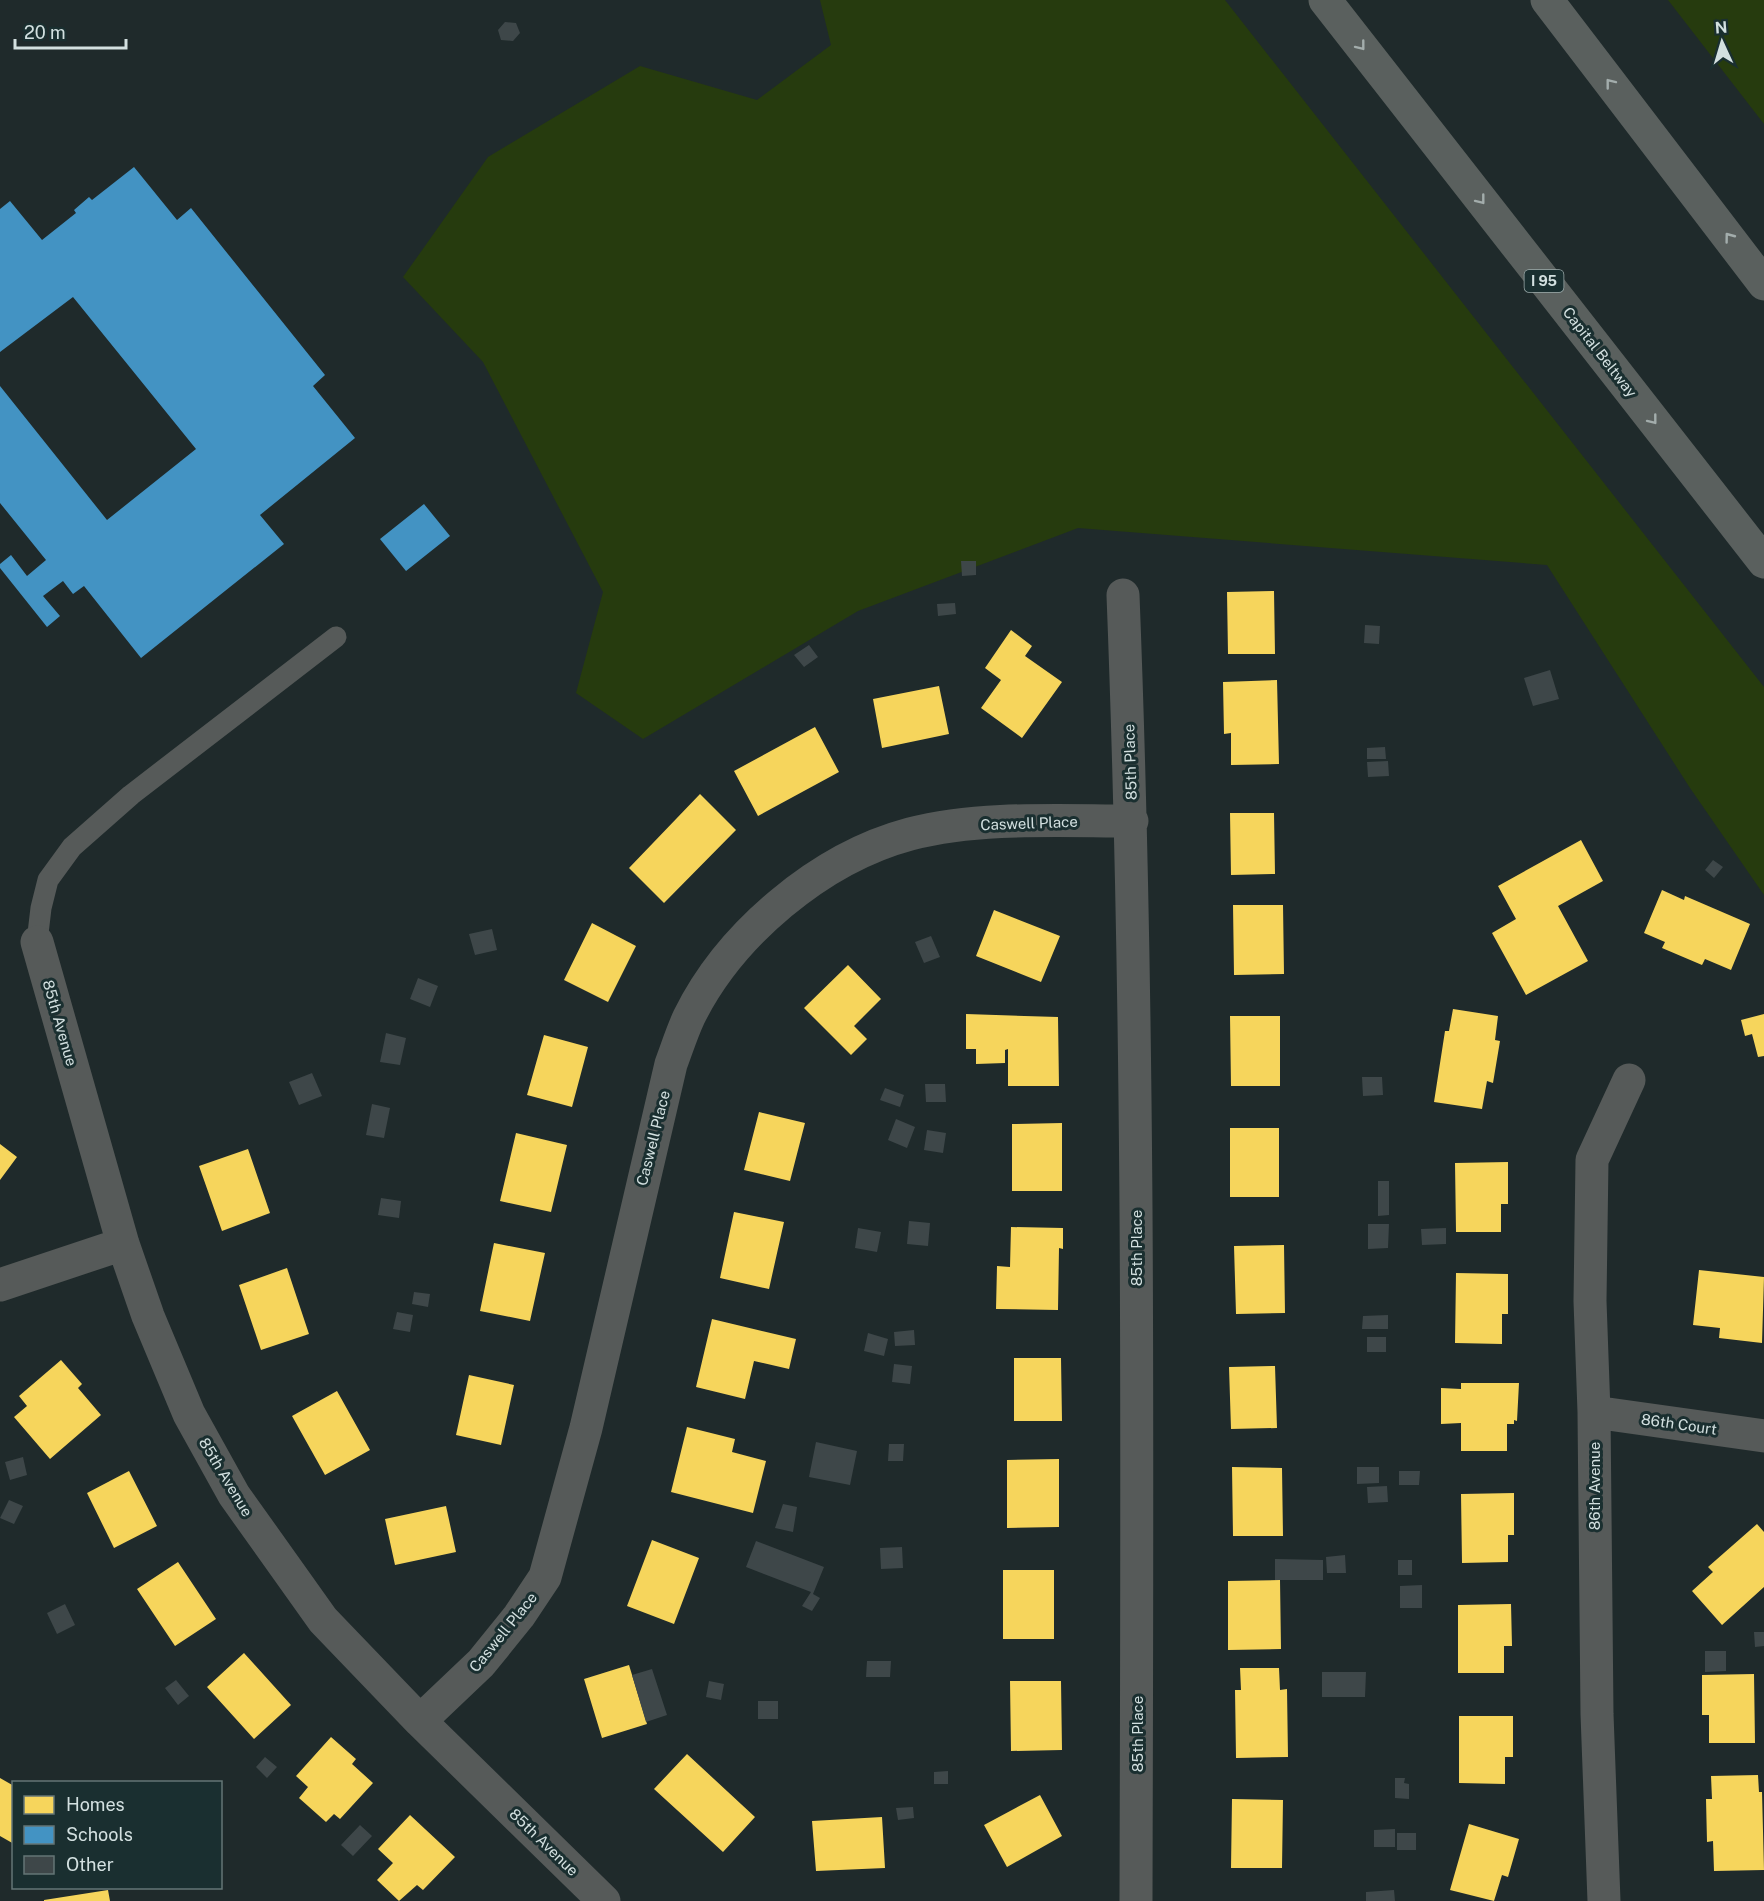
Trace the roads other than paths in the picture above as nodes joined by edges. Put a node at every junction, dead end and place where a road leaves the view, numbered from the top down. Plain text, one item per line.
1 (1325, 0) edge
2 (1547, 0) edge
3 (1764, 284) edge
4 (1764, 562) edge
5 (1123, 595) dead end
6 (336, 637) dead end
7 (1132, 821) junction
8 (37, 942) joint
9 (1629, 1080) dead end
10 (123, 1244) junction
11 (0, 1285) edge
12 (1594, 1412) junction
13 (1764, 1436) edge
14 (420, 1720) junction
15 (604, 1901) edge
16 (1136, 1901) edge
17 (1604, 1901) edge

1 -> 4 highway, Capital Beltway / I 95
3 -> 2 highway
5 - 7 street, 85th Place
6 - 8 lane
7 - 14 street, Caswell Place
7 - 16 street, 85th Place
8 - 10 street, 85th Avenue
9 - 12 street, 86th Avenue
10 - 11 street
10 - 14 street, 85th Avenue
12 - 13 street, 86th Court
12 - 17 street, 86th Avenue
14 - 15 street, 85th Avenue

